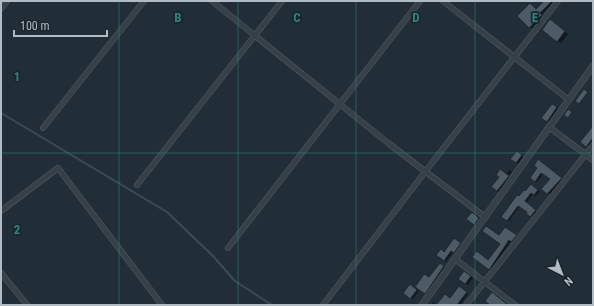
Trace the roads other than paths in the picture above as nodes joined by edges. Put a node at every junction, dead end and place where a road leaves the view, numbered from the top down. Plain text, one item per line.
1 (7, 1) edge
2 (144, 1) edge
3 (212, 1) edge
4 (282, 1) edge
5 (420, 1) edge
6 (443, 1) edge
7 (558, 1) edge
8 (1, 9) edge
9 (255, 35) junction
10 (514, 57) junction
11 (593, 66) edge
12 (569, 100) junction
13 (339, 104) junction
14 (549, 126) junction
15 (43, 128) dead end
16 (593, 145) edge
17 (586, 154) junction
18 (593, 160) edge
19 (425, 172) junction
20 (137, 185) dead end
21 (1, 211) edge
22 (485, 217) junction
23 (228, 248) dead end
24 (454, 259) junction
25 (1, 273) edge
26 (485, 282) junction
27 (26, 305) edge
28 (162, 305) edge
29 (323, 305) edge
30 (422, 305) edge
31 (466, 305) edge
32 (515, 305) edge

1 - 8 street
2 - 15 street
3 - 9 street
4 - 9 street
5 - 13 street
6 - 10 street
7 - 10 street
9 - 13 street
9 - 20 street
10 - 12 street
10 - 19 street
11 - 12 street
12 - 14 street
13 - 19 street
13 - 23 street
14 - 17 street
14 - 22 street
16 - 17 street
17 - 18 street
17 - 26 street
19 - 22 street
19 - 29 street
21 - 28 street
22 - 24 street
24 - 26 street
24 - 30 street
25 - 27 street
26 - 31 street
26 - 32 street

